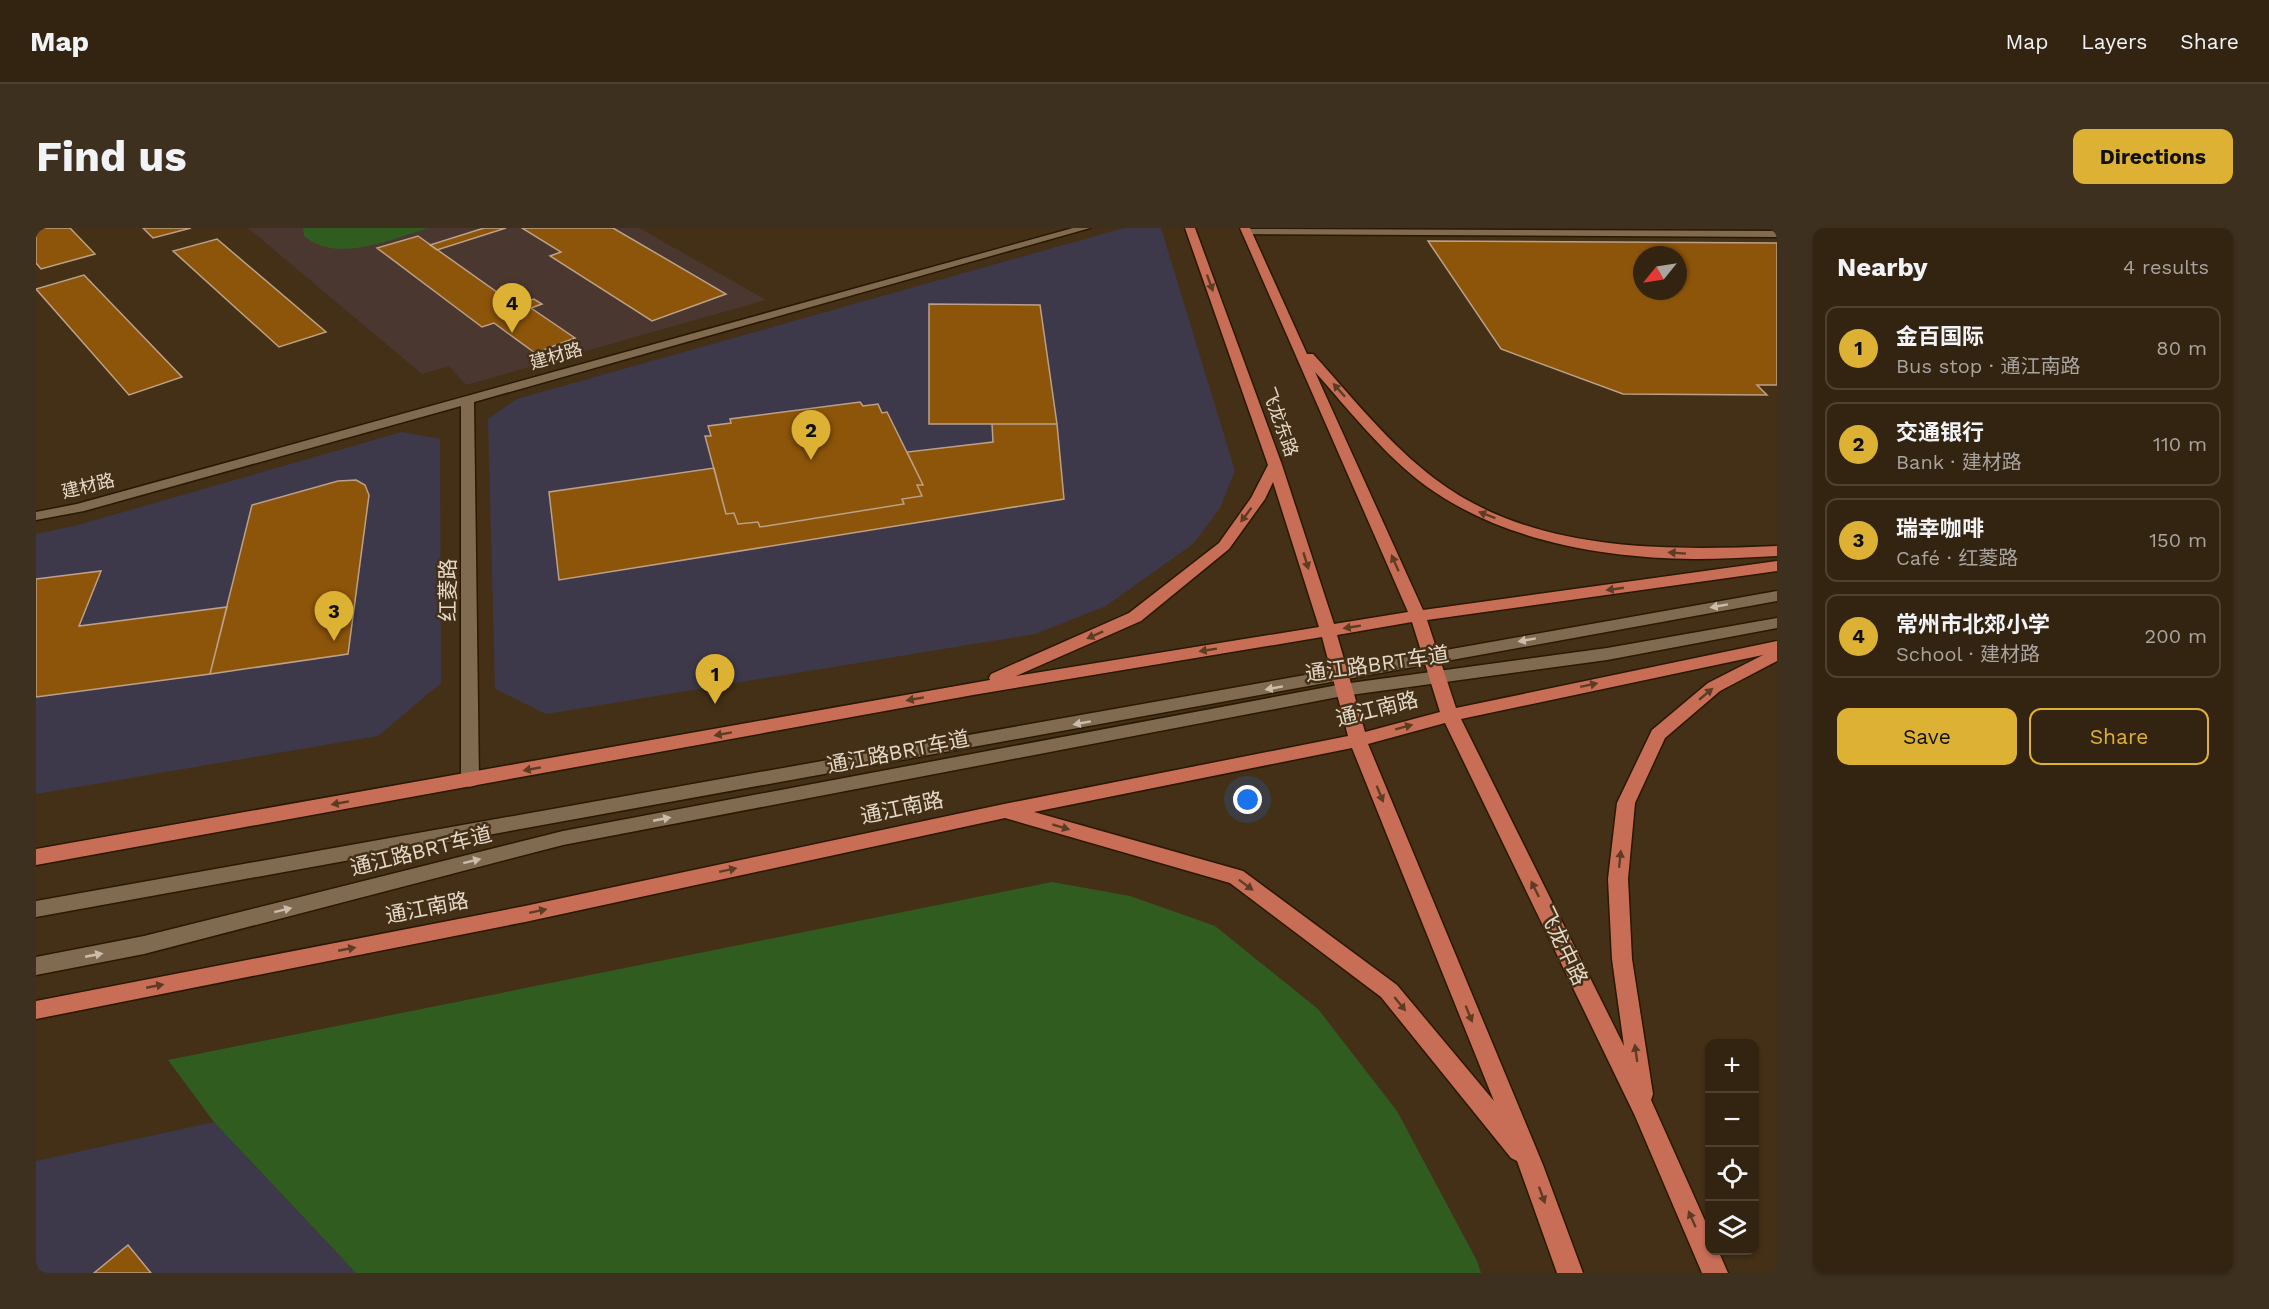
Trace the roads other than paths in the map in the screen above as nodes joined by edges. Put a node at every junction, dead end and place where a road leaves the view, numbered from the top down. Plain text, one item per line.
1 (1085, 228) edge
2 (1190, 228) edge
3 (1246, 230) edge
4 (1777, 234) edge
5 (1298, 346) junction
6 (467, 400) junction
7 (1275, 465) junction
8 (36, 516) edge
9 (1777, 551) edge
10 (1777, 566) edge
11 (1777, 596) edge
12 (1418, 616) junction
13 (1777, 623) edge
14 (1328, 631) junction
15 (1777, 646) edge
16 (1777, 654) edge
17 (1433, 658) junction
18 (1440, 678) junction
19 (1341, 683) junction
20 (973, 689) junction
21 (1450, 715) junction
22 (1358, 740) junction
23 (470, 780) junction
24 (1004, 811) junction
25 (36, 857) edge
26 (36, 909) edge
27 (36, 966) edge
28 (36, 1010) edge
29 (1644, 1111) junction
30 (1531, 1165) junction
31 (1570, 1273) edge
32 (1715, 1273) edge

1 - 6 street, 建材路
2 -> 7 main road, 飞龙东路
3 - 4 street
3 - 5 main road
9 -> 5 main road
12 -> 5 main road
6 - 8 street, 建材路
6 - 23 street, 红菱路
7 -> 14 main road, 飞龙东路
7 -> 20 main road
10 -> 12 main road
11 -> 17 street, 通江路BRT车道
12 -> 14 main road
12 - 17 main road, 飞龙中路
13 - 18 street, 通江路BRT车道
14 - 19 main road
14 -> 20 main road
21 -> 15 main road, 通江南路
29 -> 16 main road
17 - 18 main road, 飞龙中路
17 - 19 street, 通江路BRT车道
18 - 19 street, 通江路BRT车道
18 - 21 main road, 飞龙中路
19 - 22 main road
19 -> 26 street, 通江路BRT车道
27 -> 19 street, 通江路BRT车道
20 -> 23 main road
22 -> 21 main road, 通江南路
29 -> 21 main road, 飞龙中路
22 - 24 main road, 通江南路
22 -> 30 main road
23 -> 25 main road
28 -> 24 main road, 通江南路
24 -> 30 main road
32 -> 29 main road, 飞龙中路
30 -> 31 main road

